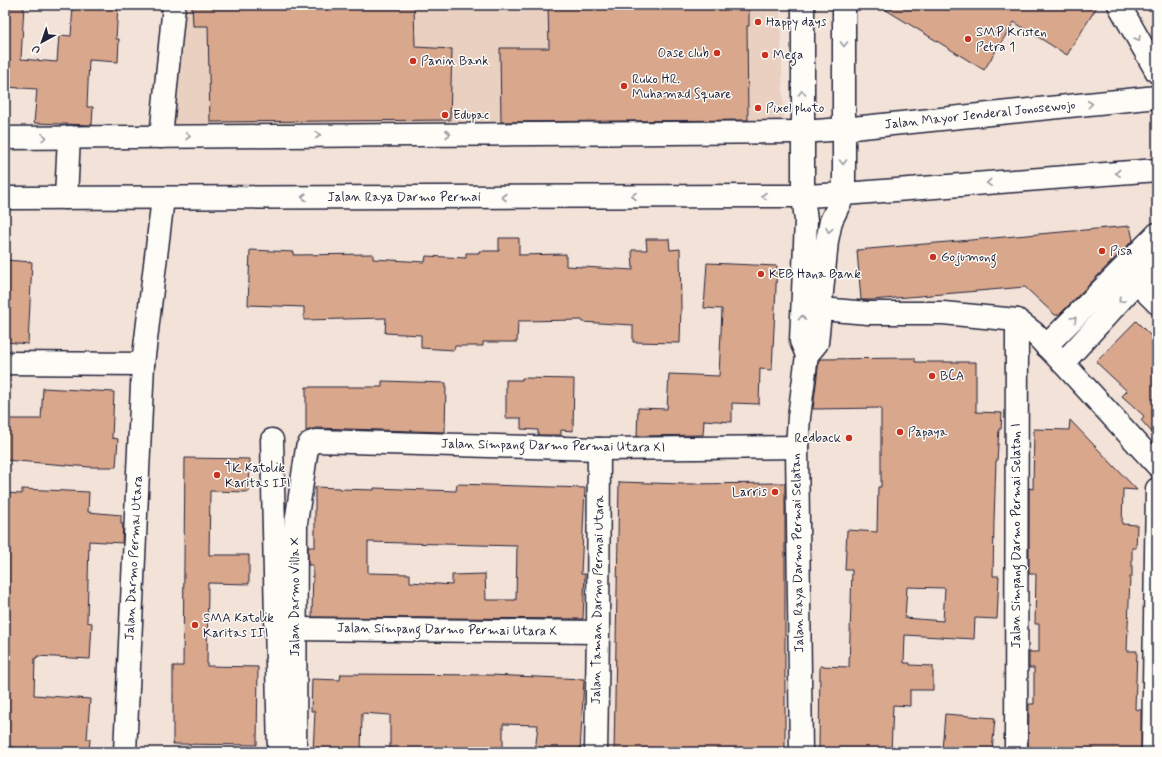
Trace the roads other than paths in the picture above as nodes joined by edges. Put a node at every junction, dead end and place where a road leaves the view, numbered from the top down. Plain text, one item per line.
1 (174, 5) edge
2 (803, 5) edge
3 (844, 5) edge
4 (1119, 5) edge
5 (1157, 72) edge
6 (1157, 97) edge
7 (843, 129) junction
8 (802, 132) junction
9 (69, 137) junction
10 (161, 137) junction
11 (5, 138) edge
12 (1157, 170) edge
13 (844, 194) junction
14 (803, 196) junction
15 (5, 198) edge
16 (66, 198) junction
17 (163, 198) junction
18 (1157, 234) edge
19 (1157, 260) edge
20 (1130, 276) junction
21 (1157, 303) edge
22 (821, 309) junction
23 (1017, 320) junction
24 (1046, 346) junction
25 (807, 355) junction
26 (5, 363) edge
27 (1063, 363) junction
28 (143, 364) junction
29 (272, 440) dead end
30 (310, 443) joint
31 (797, 447) junction
32 (599, 449) junction
33 (1157, 465) edge
34 (1157, 489) edge
35 (295, 629) junction
36 (598, 632) junction
37 (124, 752) edge
38 (279, 752) edge
39 (295, 752) edge
40 (596, 752) edge
41 (801, 752) edge
42 (1016, 752) edge
43 (1153, 752) edge

1 - 10 street
8 -> 2 street, Jalan Raya Darmo Permai Selatan
3 -> 7 street
4 -> 5 street
7 -> 6 street, Jalan Mayor Jenderal Jonosewojo
7 - 8 street, Jalan Mayor Jenderal Jonosewojo
7 -> 13 street
10 -> 8 street
8 - 14 street, Jalan Raya Darmo Permai Selatan
9 - 10 street
11 -> 9 street
9 - 16 street
12 -> 13 street
13 - 14 street
13 -> 22 street, Jalan Raya Darmo Permai Selatan
14 -> 17 street, Jalan Raya Darmo Permai
25 -> 14 street, Jalan Raya Darmo Permai Selatan
15 - 16 street, Jalan Raya Darmo Permai
16 - 17 street, Jalan Raya Darmo Permai
17 - 28 street, Jalan Darmo Permai Utara
18 - 20 street
19 - 20 street
20 - 21 street
24 -> 20 street
20 -> 27 street
22 - 23 street
22 - 25 street, Jalan Raya Darmo Permai Selatan
23 - 24 street
23 - 42 street, Jalan Simpang Darmo Permai Selatan I
24 - 27 street
25 - 31 street, Jalan Raya Darmo Permai Selatan
26 - 28 street
27 - 33 street
28 - 37 street, Jalan Darmo Permai Utara
29 - 38 street
30 - 32 street, Jalan Simpang Darmo Permai Utara XI
30 - 35 street, Jalan Darmo Villa X
31 - 32 street, Jalan Simpang Darmo Permai Utara XI
31 - 41 street, Jalan Raya Darmo Permai Selatan
32 - 36 street, Jalan Taman Darmo Permai Utara
34 - 43 street
35 - 36 street, Jalan Simpang Darmo Permai Utara X
35 - 39 street, Jalan Darmo Villa X
36 - 40 street, Jalan Taman Darmo Permai Utara

